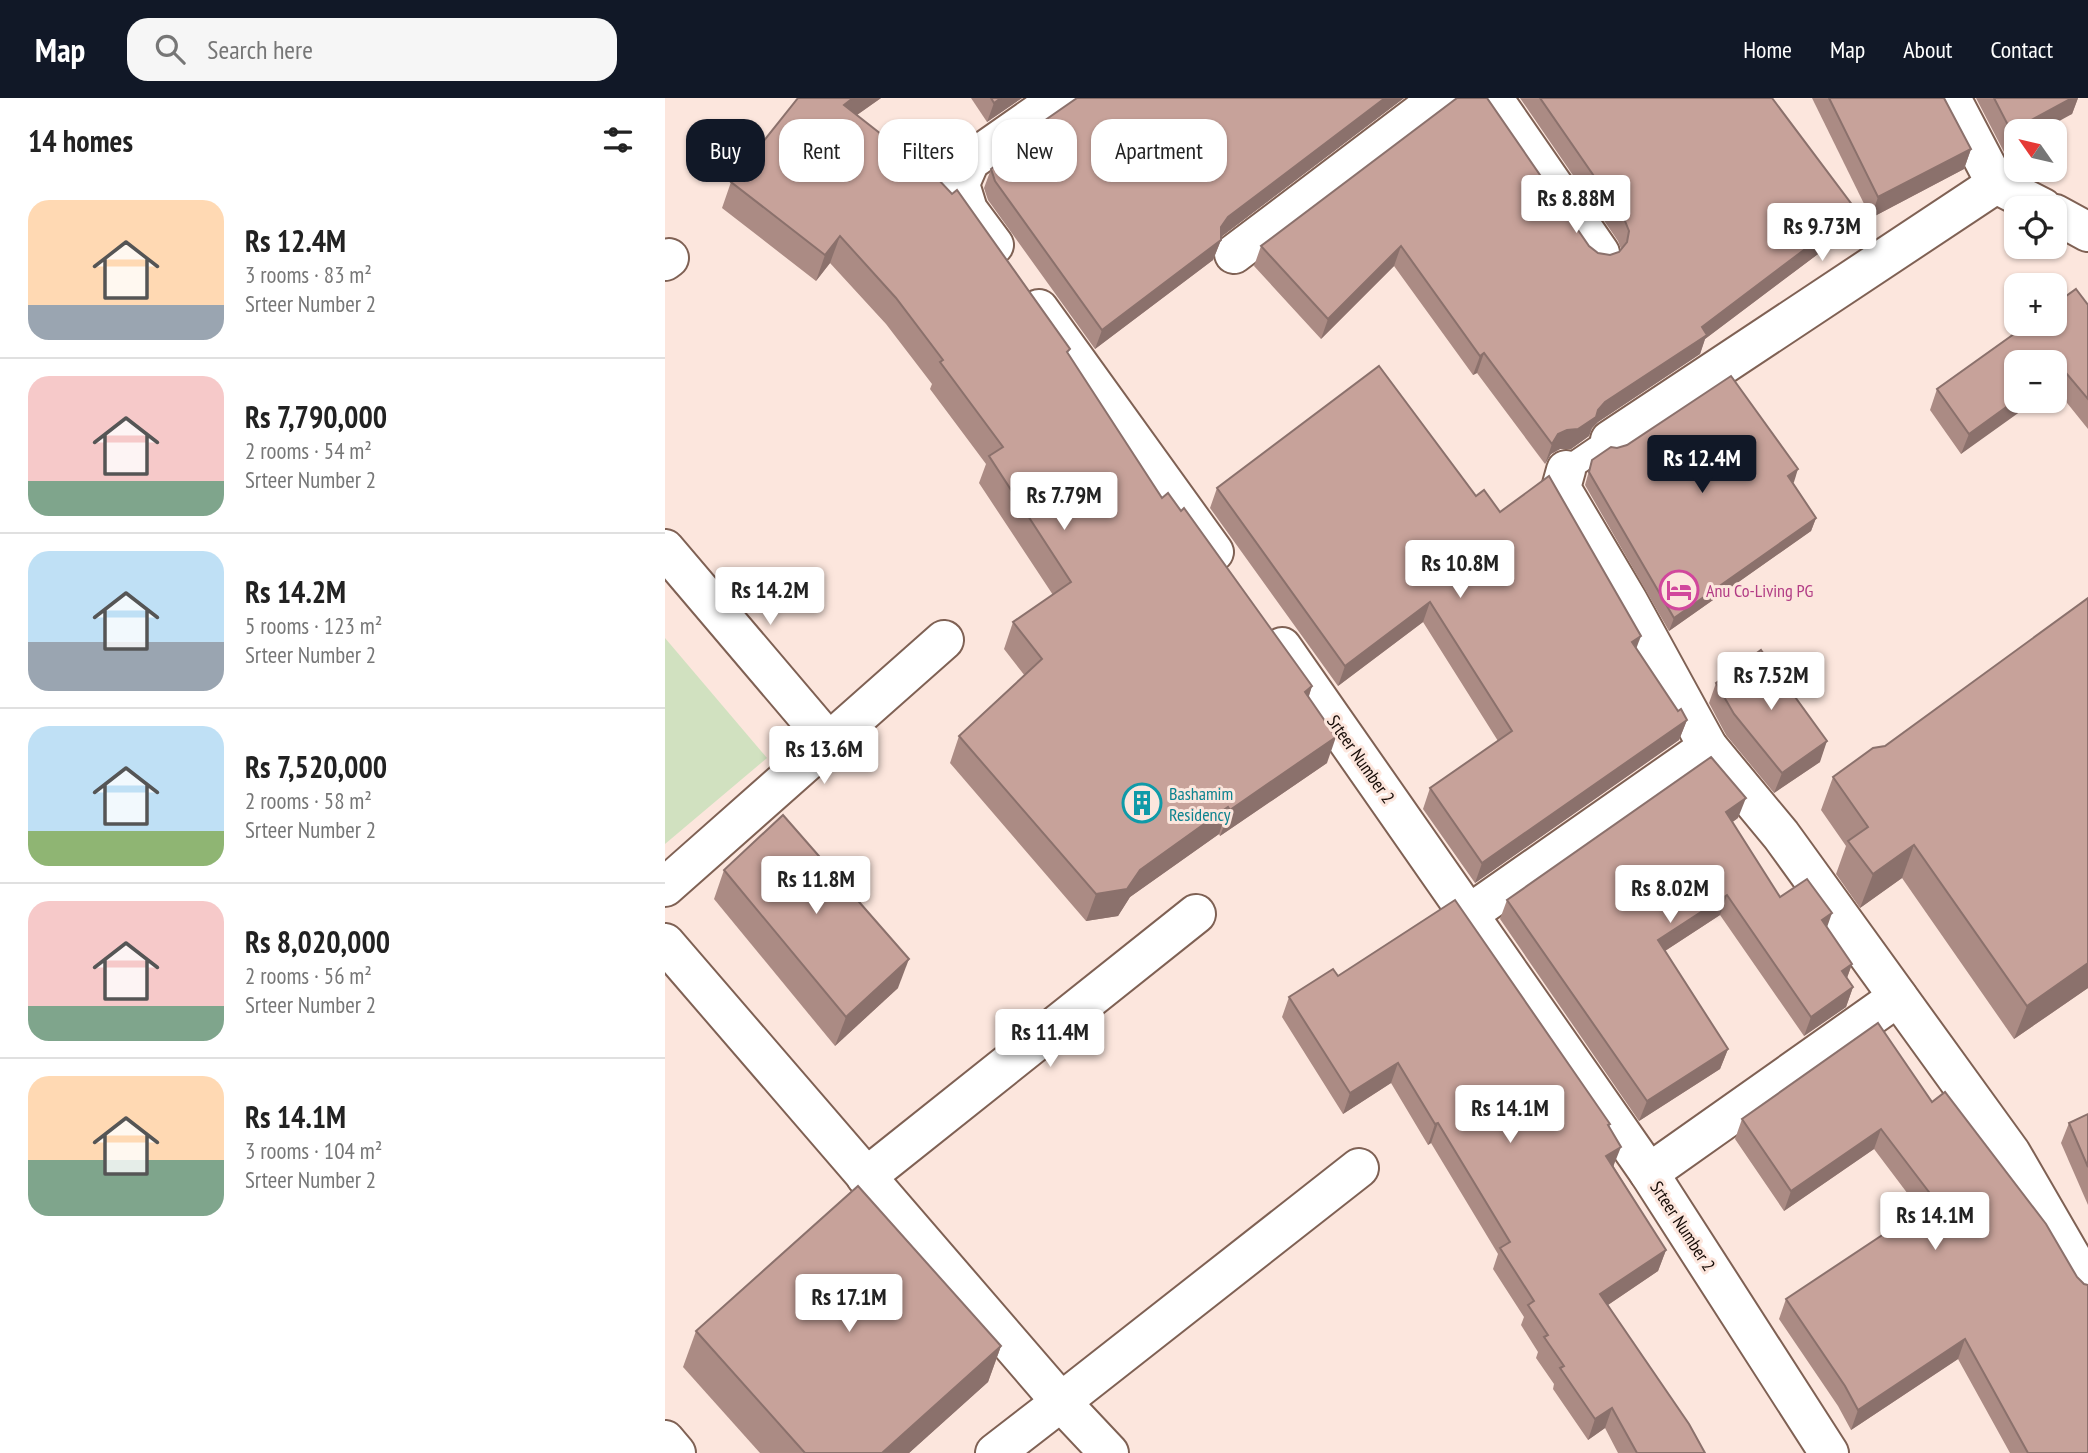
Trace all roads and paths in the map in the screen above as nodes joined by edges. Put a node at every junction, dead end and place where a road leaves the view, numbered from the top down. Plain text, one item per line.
1 (1060, 98) edge
2 (1440, 98) edge
3 (1493, 98) edge
4 (1951, 98) edge
5 (1996, 184) junction
6 (2020, 196) edge
7 (2067, 221) edge
8 (2088, 232) edge
9 (1600, 253) edge
10 (1234, 254) dead end
11 (1610, 440) joint
12 (1566, 470) joint
13 (665, 549) edge
14 (1234, 579) edge
15 (1266, 624) edge
16 (944, 640) dead end
17 (829, 742) junction
18 (1708, 747) junction
19 (665, 887) edge
20 (1196, 914) dead end
21 (1469, 914) junction
22 (665, 943) edge
23 (1898, 997) junction
24 (1359, 1168) dead end
25 (1649, 1173) junction
26 (866, 1177) junction
27 (2088, 1286) edge
28 (1061, 1402) junction
29 (665, 1440) edge
30 (676, 1453) edge
31 (995, 1453) edge
32 (1109, 1453) edge
33 (1829, 1453) edge

1 - 14 street
2 - 10 street
3 - 9 street
4 - 5 street
5 - 6 street
5 - 11 street
7 - 8 street
11 - 12 lane
12 - 18 street
13 - 17 street
15 - 21 street, Srteer Number 2
16 - 17 street
17 - 19 street
18 - 21 street
18 - 23 street
20 - 26 street
21 - 25 street, Srteer Number 2
22 - 26 street
23 - 25 street
23 - 27 street
24 - 28 street
25 - 33 street, Srteer Number 2
26 - 28 street
28 - 31 street
28 - 32 street
29 - 30 street

